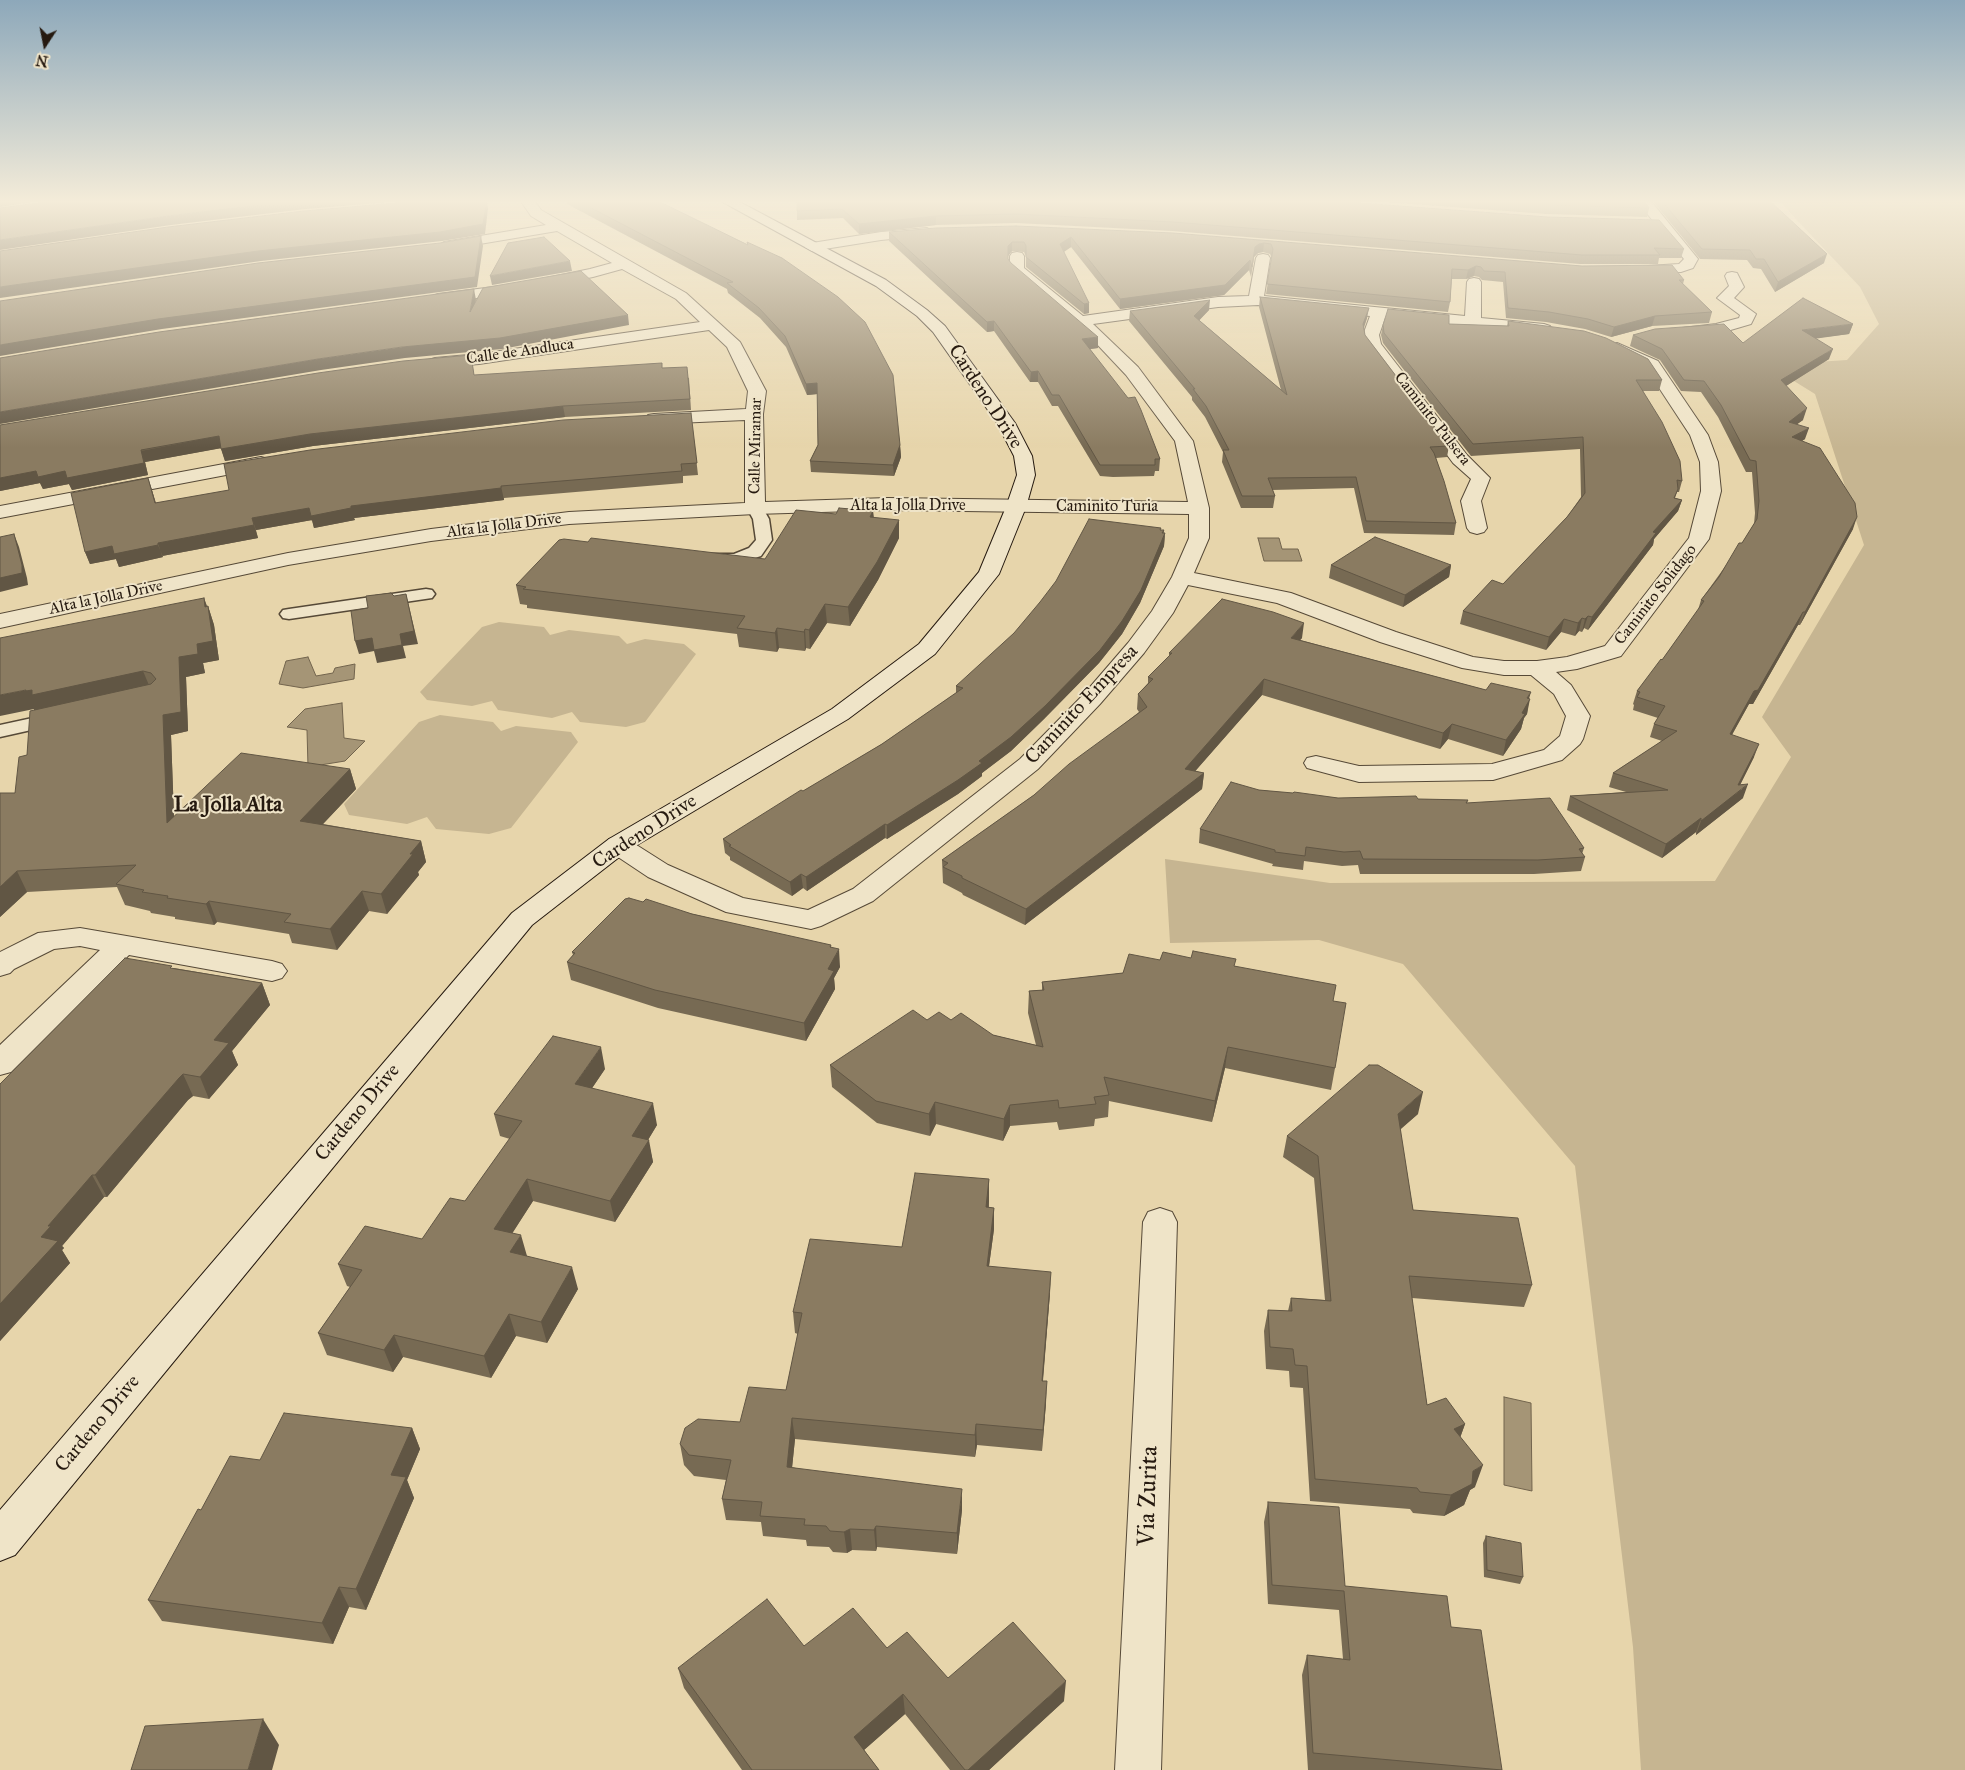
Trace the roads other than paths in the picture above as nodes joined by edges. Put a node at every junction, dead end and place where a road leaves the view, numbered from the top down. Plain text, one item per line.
1 (1474, 282) edge
2 (543, 283) edge
3 (657, 283) edge
4 (880, 283) edge
5 (1033, 283) edge
6 (1259, 283) edge
7 (1735, 283) edge
8 (1256, 300) junction
9 (424, 301) edge
10 (1380, 312) junction
11 (1080, 321) junction
12 (1473, 322) junction
13 (714, 325) junction
14 (1671, 332) edge
15 (1566, 333) edge
16 (1635, 337) edge
17 (423, 364) edge
18 (754, 414) junction
19 (635, 420) edge
20 (276, 460) edge
21 (1016, 507) junction
22 (755, 508) junction
23 (1199, 508) junction
24 (0, 512) edge
25 (1477, 528) dead end
26 (694, 557) edge
27 (1182, 577) junction
28 (426, 594) dead end
29 (289, 614) dead end
30 (0, 621) edge
31 (1537, 668) junction
32 (76, 714) edge
33 (0, 731) edge
34 (1316, 762) dead end
35 (618, 845) junction
36 (122, 945) junction
37 (0, 966) edge
38 (272, 971) dead end
39 (0, 1064) edge
40 (1160, 1222) dead end
41 (0, 1541) edge
42 (1138, 1770) edge

1 - 12 street
2 - 9 street
3 - 13 street, Calle Miramar
4 - 21 street, Cardeno Drive
5 - 11 street, Caminito Empresa
6 - 8 street
7 - 14 street
8 - 10 street
8 - 11 street
10 - 12 street
10 - 25 street, Caminito Pulsera
11 - 23 street, Caminito Empresa
12 - 15 street
13 - 17 street, Calle de Andluca
13 - 18 street, Calle Miramar
16 - 31 street, Caminito Solidago
18 - 19 street
18 - 22 street, Calle Miramar
20 - 24 street
21 - 22 street, Alta la Jolla Drive
21 - 23 street, Caminito Turia
21 - 35 street, Cardeno Drive
22 - 26 lane
22 - 30 street, Alta la Jolla Drive
23 - 27 street, Caminito Empresa
27 - 31 street, Caminito Solidago
27 - 35 street, Caminito Empresa
28 - 29 lane
31 - 34 street
32 - 33 lane
35 - 41 street, Cardeno Drive
36 - 37 street
36 - 38 street
36 - 39 street
40 - 42 street, Via Zurita

